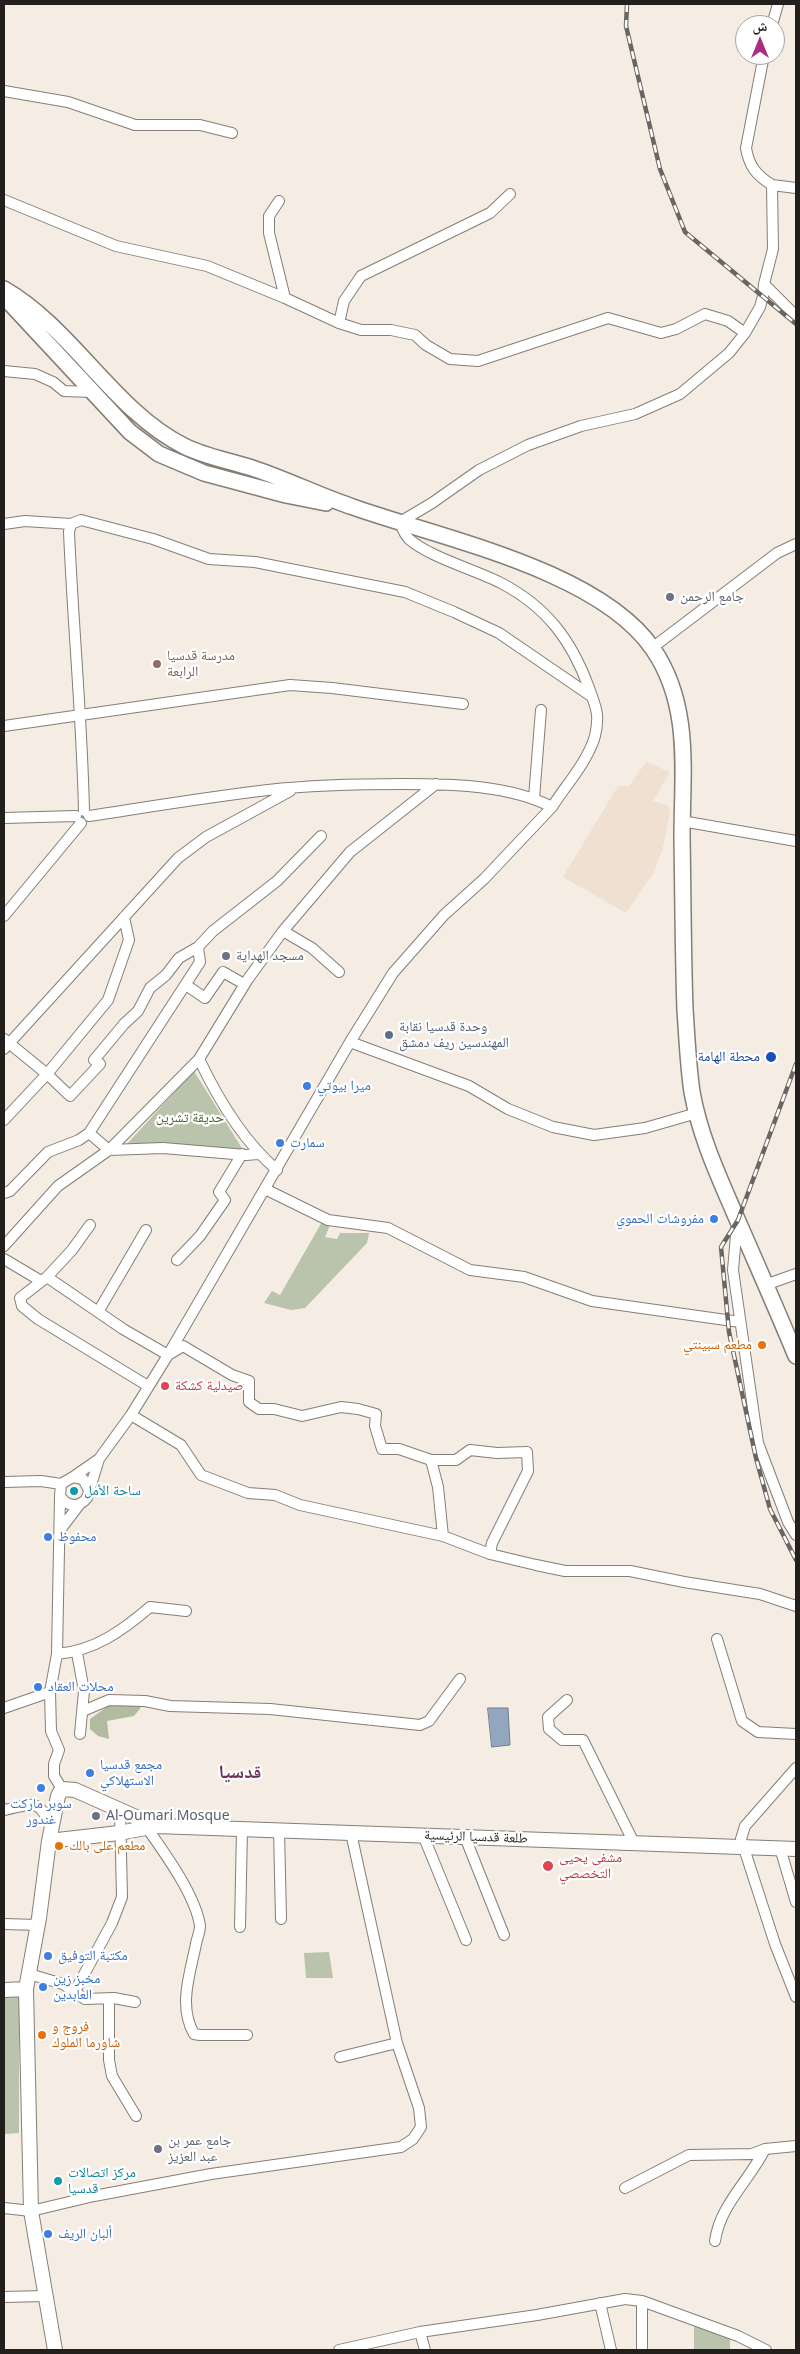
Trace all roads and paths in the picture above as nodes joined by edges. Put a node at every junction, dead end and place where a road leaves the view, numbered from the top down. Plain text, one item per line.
1 (762, 65) edge
2 (4, 91) edge
3 (232, 133) dead end
4 (772, 185) junction
5 (796, 188) edge
6 (510, 194) dead end
7 (4, 200) edge
8 (279, 201) dead end
9 (764, 284) junction
10 (4, 289) edge
11 (4, 297) edge
12 (285, 298) junction
13 (796, 316) edge
14 (339, 323) junction
15 (745, 333) junction
16 (4, 371) edge
17 (92, 392) junction
18 (350, 506) junction
19 (400, 522) junction
20 (4, 524) edge
21 (71, 524) junction
22 (796, 544) edge
23 (652, 648) junction
24 (591, 696) junction
25 (463, 704) dead end
26 (541, 710) dead end
27 (81, 716) junction
28 (4, 726) edge
29 (436, 784) junction
30 (293, 789) junction
31 (534, 798) junction
32 (552, 808) junction
33 (82, 816) junction
34 (4, 818) edge
35 (682, 821) junction
36 (321, 836) dead end
37 (796, 841) edge
38 (4, 916) edge
39 (124, 917) junction
40 (283, 931) junction
41 (198, 947) junction
42 (339, 972) dead end
43 (244, 984) junction
44 (186, 985) junction
45 (350, 1042) junction
46 (5, 1044) edge
47 (199, 1059) junction
48 (47, 1074) junction
49 (697, 1113) junction
50 (4, 1120) edge
51 (89, 1133) junction
52 (109, 1150) junction
53 (242, 1154) junction
54 (258, 1154) junction
55 (277, 1170) junction
56 (265, 1189) junction
57 (4, 1193) edge
58 (738, 1220) junction
59 (90, 1225) dead end
60 (146, 1230) dead end
61 (4, 1246) edge
62 (4, 1259) edge
63 (177, 1260) dead end
64 (796, 1274) edge
65 (44, 1279) junction
66 (766, 1285) junction
67 (98, 1312) junction
68 (740, 1322) junction
69 (791, 1332) edge
70 (168, 1355) junction
71 (796, 1356) edge
72 (148, 1386) junction
73 (131, 1415) junction
74 (99, 1460) junction
75 (432, 1460) junction
76 (72, 1476) junction
77 (4, 1482) edge
78 (61, 1484) junction
79 (88, 1488) junction
80 (60, 1496) junction
81 (79, 1505) junction
82 (60, 1530) junction
83 (796, 1535) edge
84 (443, 1536) junction
85 (490, 1554) junction
86 (796, 1606) edge
87 (186, 1611) dead end
88 (717, 1639) dead end
89 (77, 1653) junction
90 (57, 1654) junction
91 (460, 1679) dead end
92 (50, 1692) junction
93 (567, 1700) dead end
94 (4, 1708) edge
95 (82, 1711) junction
96 (80, 1734) dead end
97 (796, 1734) edge
98 (796, 1768) edge
99 (62, 1788) junction
100 (4, 1810) edge
101 (120, 1810) junction
102 (151, 1827) junction
103 (242, 1829) junction
104 (279, 1830) junction
105 (119, 1833) junction
106 (351, 1833) junction
107 (50, 1834) junction
108 (424, 1835) junction
109 (465, 1837) junction
110 (634, 1843) junction
111 (744, 1847) junction
112 (780, 1848) junction
113 (796, 1849) edge
114 (796, 1902) edge
115 (281, 1919) dead end
116 (4, 1924) edge
117 (38, 1925) junction
118 (240, 1927) dead end
119 (504, 1935) dead end
120 (466, 1940) dead end
121 (29, 1974) junction
122 (26, 1989) junction
123 (4, 1990) edge
124 (74, 1992) junction
125 (796, 1997) edge
126 (109, 1999) junction
127 (134, 2002) dead end
128 (247, 2035) dead end
129 (397, 2043) junction
130 (340, 2057) dead end
131 (136, 2116) dead end
132 (796, 2146) edge
133 (765, 2149) junction
134 (625, 2188) dead end
135 (4, 2208) edge
136 (31, 2211) junction
137 (715, 2241) dead end
138 (45, 2296) junction
139 (4, 2297) edge
140 (642, 2301) junction
141 (600, 2303) junction
142 (420, 2332) junction
143 (55, 2350) edge
144 (339, 2350) edge
145 (425, 2350) edge
146 (611, 2350) edge
147 (642, 2350) edge
148 (766, 2350) edge

1 - 4 street
2 - 3 street
4 - 5 street
4 - 9 street
6 - 14 street
7 - 12 street
8 - 12 street
9 - 13 street
9 - 15 street
10 - 18 main road
11 - 17 main road
12 - 14 street
14 - 15 street
15 - 19 street
16 - 17 street
17 - 18 main road
18 - 19 main road
19 - 23 main road
19 - 24 street
20 - 21 street
21 - 24 street
21 - 27 street
22 - 23 street
23 - 35 main road
24 - 32 street
25 - 27 street
26 - 31 street
27 - 28 street
27 - 33 street
29 - 30 street
29 - 31 street
29 - 40 street
30 - 33 street
30 - 39 street
31 - 32 street
32 - 45 street
33 - 34 street
33 - 38 street
35 - 37 street
35 - 49 main road
36 - 41 street
39 - 46 street
39 - 48 street
40 - 42 street
40 - 43 street
41 - 44 street
41 - 48 street
43 - 44 street
43 - 47 street
44 - 51 street
45 - 49 street
45 - 55 street
46 - 48 street
47 - 52 street
47 - 54 street
48 - 50 street
49 - 58 main road
51 - 52 street
51 - 57 street
52 - 53 street
52 - 61 street
53 - 54 street
53 - 63 street
54 - 55 street
55 - 56 street
56 - 68 street
56 - 70 street
58 - 66 main road
58 - 68 street
59 - 65 street
60 - 67 street
62 - 65 street
64 - 66 street
65 - 67 street
65 - 72 street
66 - 69 main road
67 - 70 street
68 - 83 street
69 - 71 main road
70 - 72 street
70 - 75 street
72 - 73 street
73 - 74 street
73 - 84 street
74 - 76 street
74 - 79 street
75 - 84 street
75 - 85 street
76 - 78 street
76 - 79 street
77 - 78 street
78 - 80 street
79 - 81 street
80 - 81 street
80 - 82 street
81 - 82 street
82 - 90 street
84 - 85 street
85 - 86 street
87 - 89 street
88 - 97 street
89 - 90 street
89 - 95 street
90 - 92 street
91 - 95 street
92 - 94 street
92 - 99 street
93 - 110 street
95 - 96 street
98 - 111 street
99 - 101 main road, طلعة قدسيا الرئيسية
99 - 107 main road
100 - 107 street
101 - 102 main road, طلعة قدسيا الرئيسية
101 - 105 street
102 - 103 main road, طلعة قدسيا الرئيسية
102 - 105 main road, طلعة قدسيا الرئيسية
102 - 128 street
103 - 104 main road, طلعة قدسيا الرئيسية
103 - 118 street
104 - 106 main road, طلعة قدسيا الرئيسية
104 - 115 street
105 - 107 main road, طلعة قدسيا الرئيسية
105 - 124 street
106 - 108 main road, طلعة قدسيا الرئيسية
106 - 129 street
107 - 117 main road
108 - 109 main road, طلعة قدسيا الرئيسية
108 - 120 street
109 - 110 main road, طلعة قدسيا الرئيسية
109 - 119 street
110 - 111 main road, طلعة قدسيا الرئيسية
111 - 112 main road, طلعة قدسيا الرئيسية
111 - 125 street
112 - 113 main road, طلعة قدسيا الرئيسية
112 - 114 street
116 - 117 street
117 - 121 main road
121 - 122 main road
121 - 124 street
122 - 123 main road
122 - 136 main road
124 - 126 street
126 - 127 street
126 - 131 street
129 - 130 street
129 - 136 street
132 - 133 street
133 - 134 street
133 - 137 street
135 - 136 street
136 - 138 main road
138 - 139 street
138 - 143 main road
140 - 141 street
140 - 147 street
140 - 148 street
141 - 142 street
141 - 146 street
142 - 144 street
142 - 145 street

